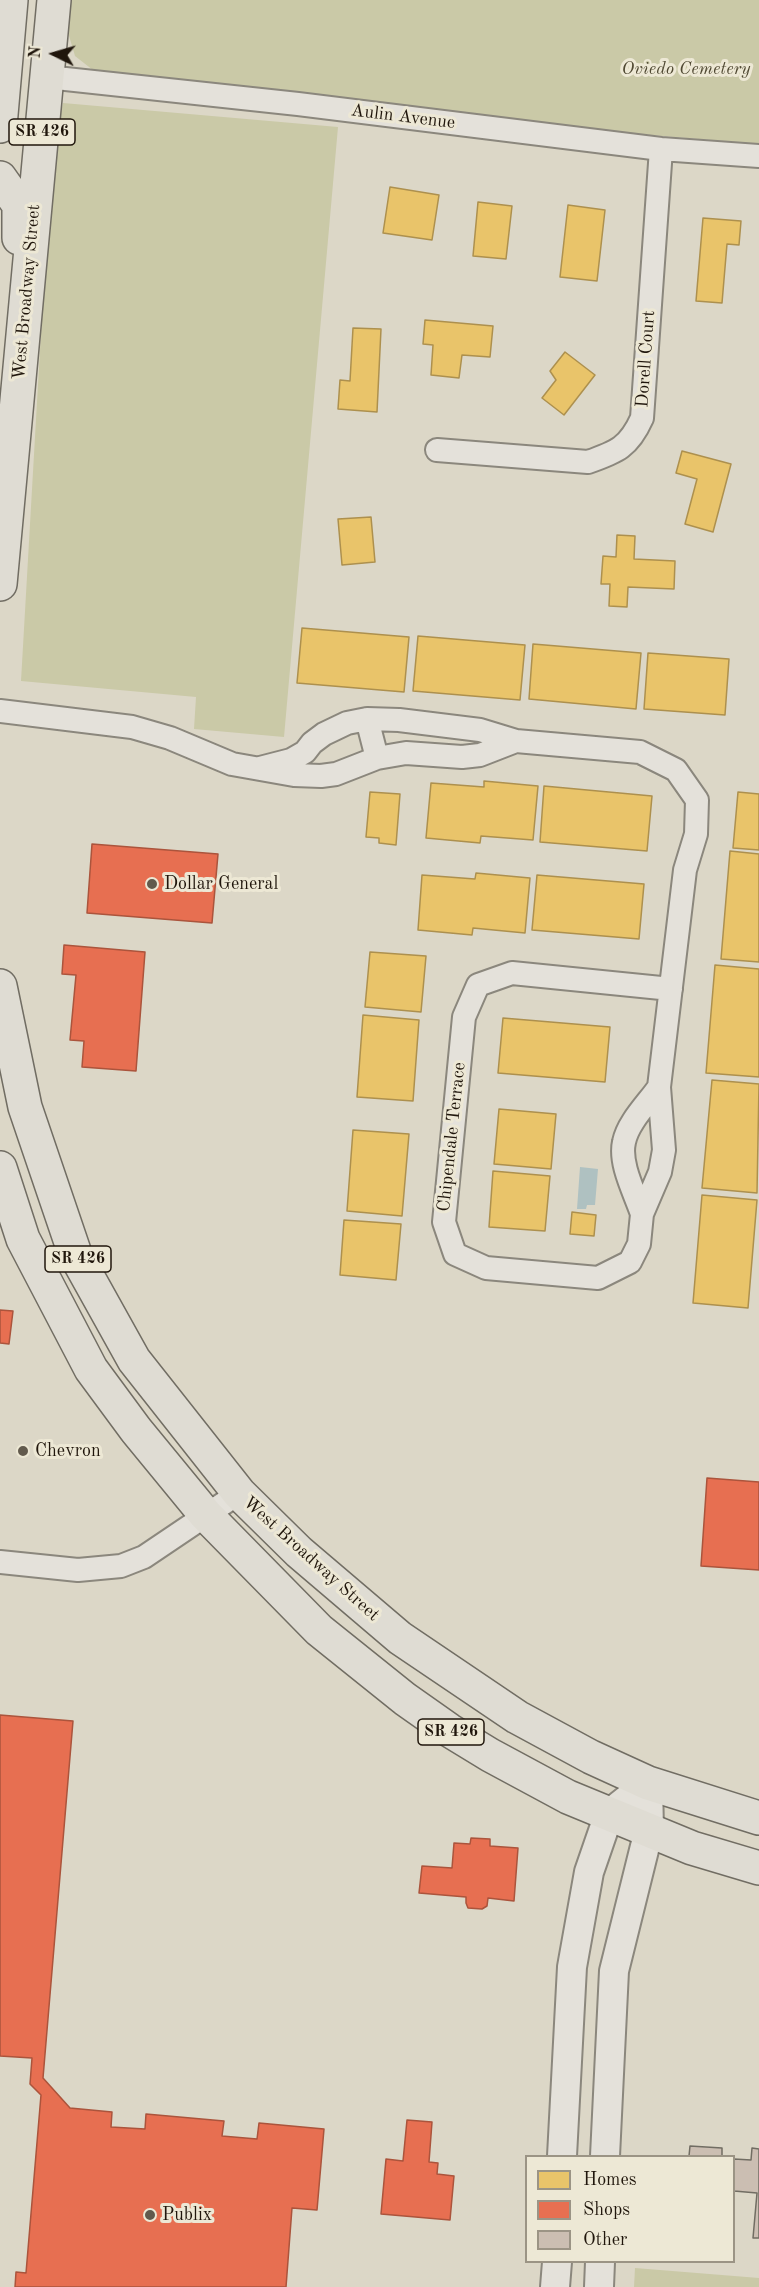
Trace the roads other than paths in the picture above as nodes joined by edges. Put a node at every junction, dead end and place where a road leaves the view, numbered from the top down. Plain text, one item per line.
1 (11, 0) edge
2 (17, 0) edge
3 (54, 0) edge
4 (47, 77) junction
5 (0, 126) edge
6 (661, 149) junction
7 (759, 156) edge
8 (0, 178) edge
9 (30, 264) junction
10 (437, 450) dead end
11 (0, 584) edge
12 (0, 711) edge
13 (367, 719) junction
14 (516, 741) junction
15 (312, 743) junction
16 (377, 758) junction
17 (260, 768) junction
18 (321, 776) junction
19 (0, 986) edge
20 (671, 989) junction
21 (659, 1087) junction
22 (0, 1167) edge
23 (642, 1214) junction
24 (239, 1492) junction
25 (205, 1514) junction
26 (0, 1562) edge
27 (648, 1783) junction
28 (609, 1814) junction
29 (759, 1818) edge
30 (649, 1830) junction
31 (759, 1868) edge
32 (562, 2155) edge
33 (604, 2155) edge
34 (557, 2263) edge
35 (600, 2263) edge
36 (555, 2287) edge
37 (599, 2287) edge

1 - 5 main road, SR 426
2 - 4 main road
3 - 4 main road, West Broadway Street / SR 426
4 - 6 street, Aulin Avenue
4 - 9 main road, West Broadway Street / SR 426
6 - 7 street, Aulin Avenue
6 - 10 street, Dorell Court
8 - 9 main road
9 - 11 main road, West Broadway Street / SR 426
12 - 17 street, Chipendale Terrace
13 - 14 street, Chipendale Terrace
13 - 15 street, Chipendale Terrace
13 - 16 street
14 - 16 street, Chipendale Terrace
14 - 20 street, Chipendale Terrace
15 - 17 street, Chipendale Terrace
15 - 18 street
16 - 18 street, Chipendale Terrace
17 - 18 street, Chipendale Terrace
19 - 24 main road, West Broadway Street / SR 426
20 - 21 street, Chipendale Terrace
20 - 23 street, Chipendale Terrace
21 - 23 street, Chipendale Terrace
21 - 23 street, Chipendale Terrace
22 - 25 main road, SR 426
24 - 25 street
24 - 27 main road, West Broadway Street / SR 426
25 - 26 street
25 - 28 main road, SR 426
27 - 28 street
27 - 29 main road, West Broadway Street / SR 426
27 - 30 street
28 - 30 main road, SR 426
28 - 32 street
30 - 31 main road, SR 426
30 - 33 street
34 - 36 street
35 - 37 street

